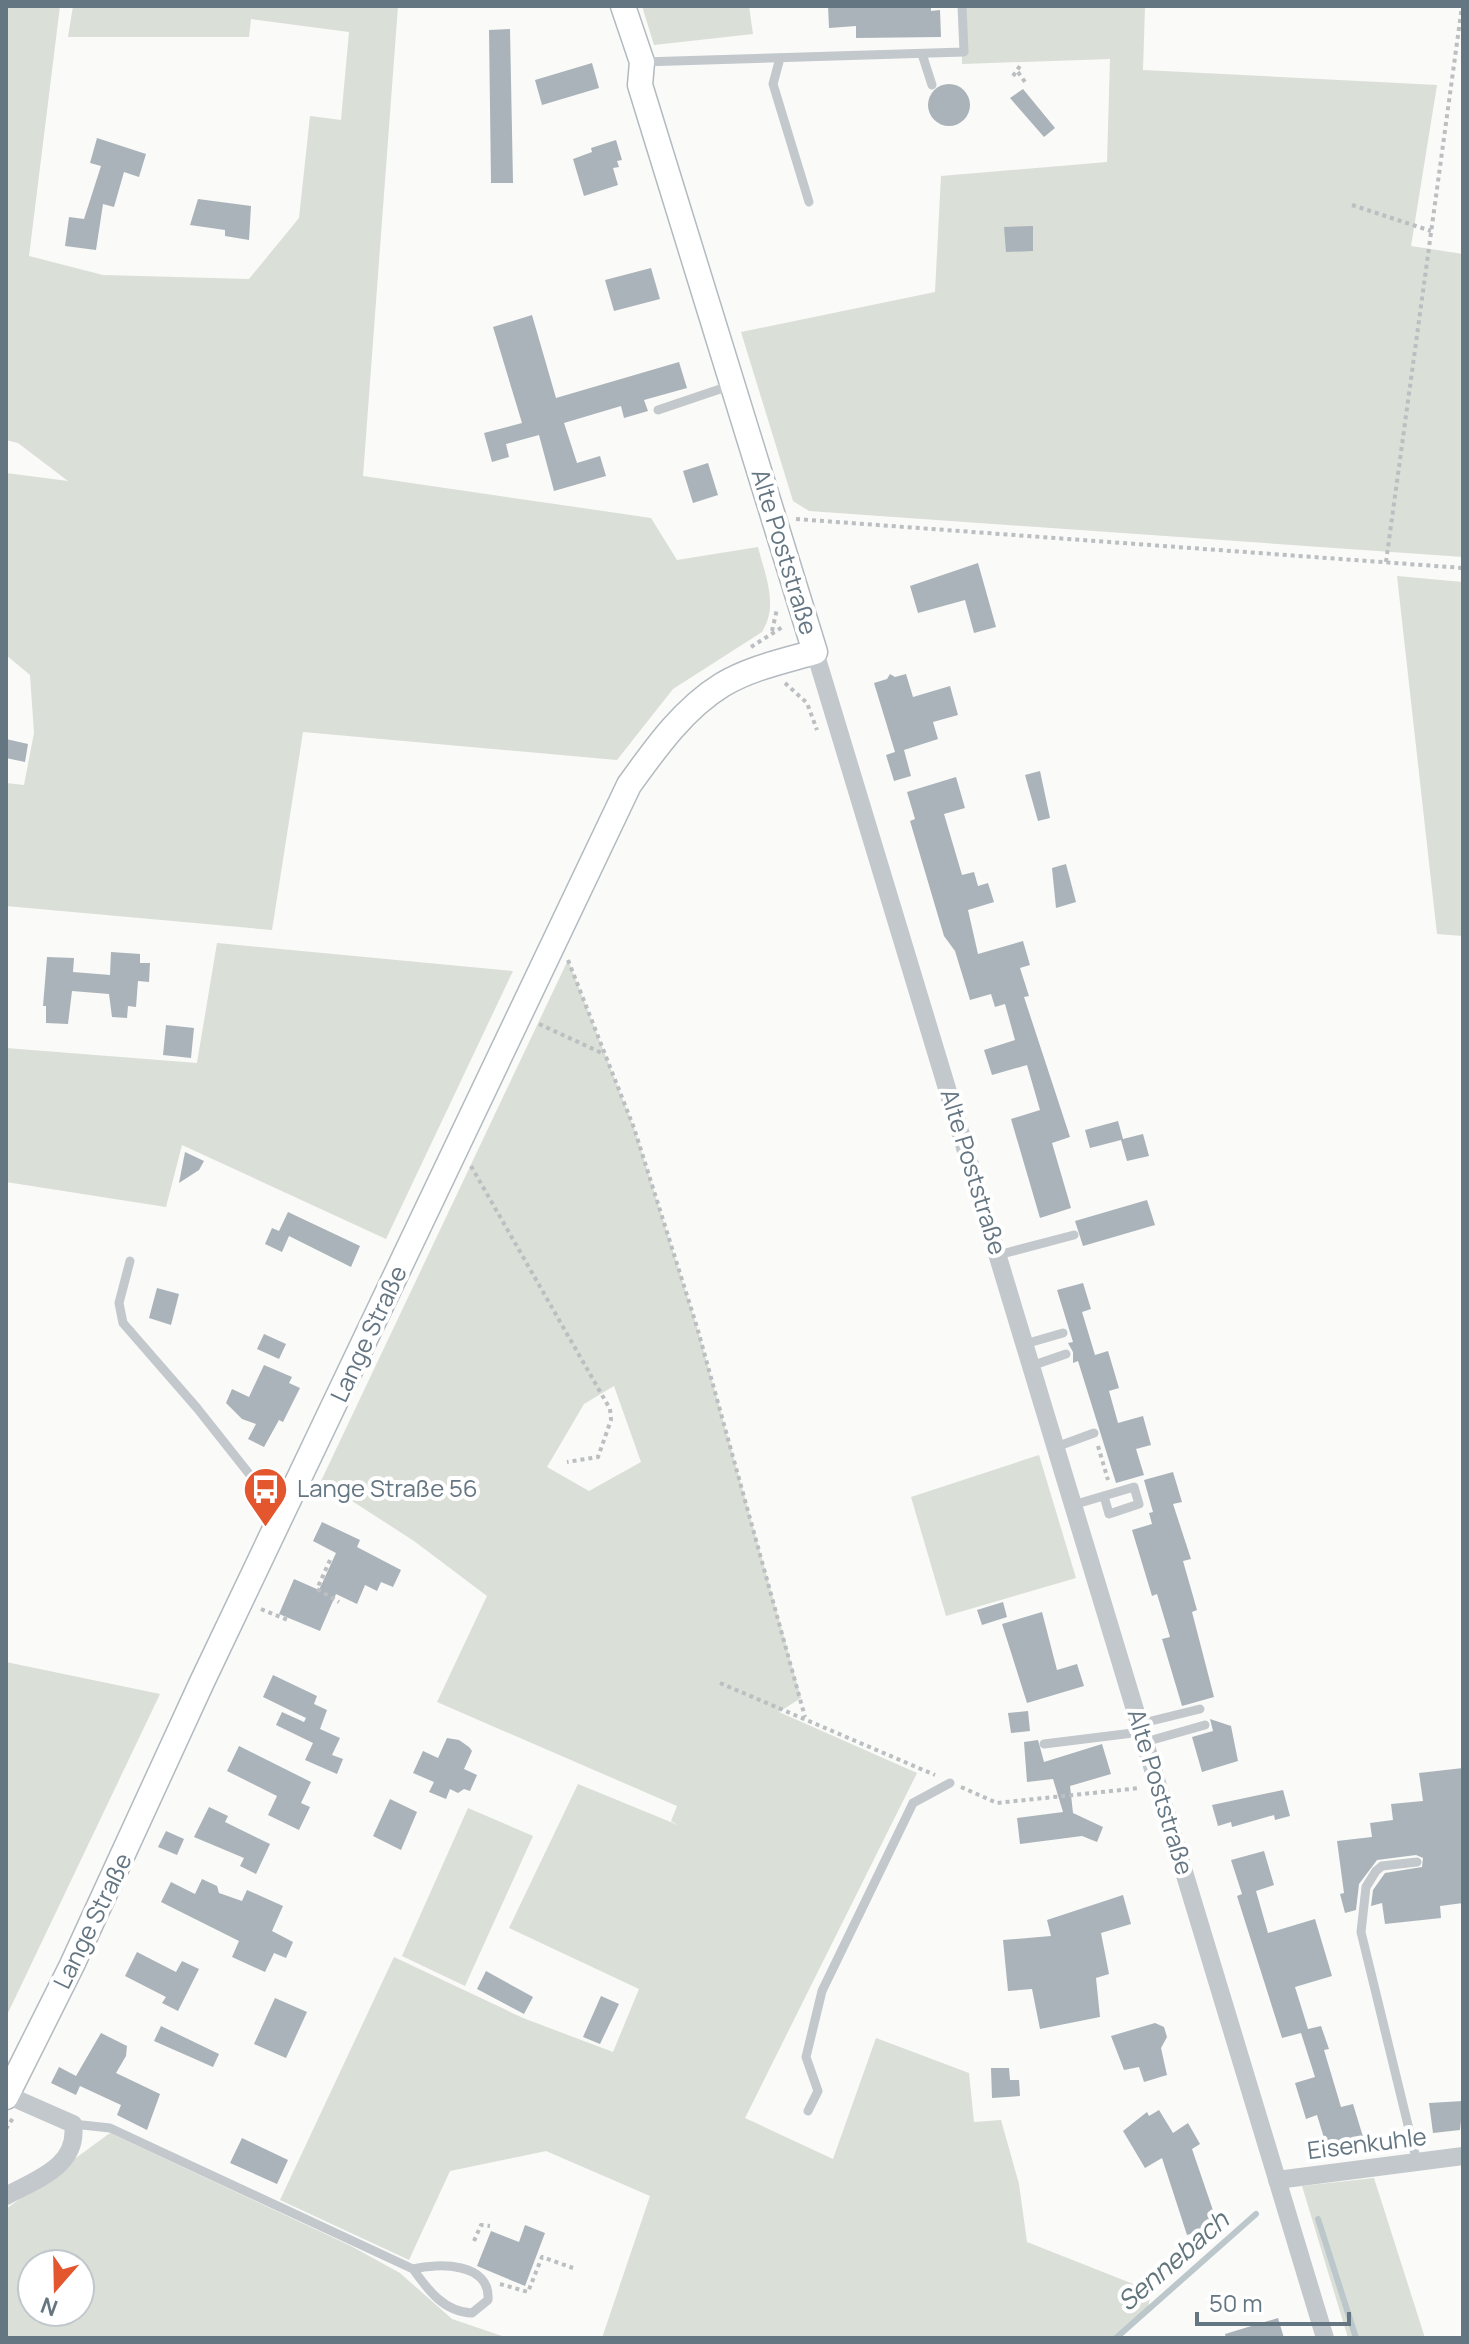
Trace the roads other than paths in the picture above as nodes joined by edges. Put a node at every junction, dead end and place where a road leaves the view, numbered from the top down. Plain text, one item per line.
1 (623, 6) edge
2 (962, 6) edge
3 (922, 54) junction
4 (780, 58) junction
5 (642, 62) junction
6 (932, 85) dead end
7 (809, 202) dead end
8 (732, 385) junction
9 (658, 410) dead end
10 (815, 652) junction
11 (1074, 1235) dead end
12 (998, 1255) junction
13 (130, 1261) dead end
14 (1063, 1333) dead end
15 (1025, 1344) junction
16 (1066, 1354) dead end
17 (1031, 1366) junction
18 (1094, 1433) road end
19 (1056, 1447) junction
20 (1108, 1495) road end
21 (1073, 1505) junction
22 (286, 1510) junction
23 (1200, 1709) dead end
24 (1205, 1725) dead end
25 (1142, 1733) junction
26 (1044, 1744) dead end
27 (950, 1783) road end
28 (1417, 1862) dead end
29 (7, 2096) edge
30 (808, 2111) dead end
31 (73, 2124) junction
32 (1463, 2156) edge
33 (1417, 2162) junction
34 (1277, 2180) junction
35 (6, 2196) edge
36 (413, 2269) junction
37 (1325, 2338) edge

1 - 5 street, Alte Poststraße
2 - 3 lane
3 - 4 lane
3 - 6 lane
4 - 5 lane
4 - 7 lane
5 - 8 street, Alte Poststraße
8 - 9 lane
8 - 10 street, Alte Poststraße
10 - 12 street, Alte Poststraße
10 - 22 street, Lange Straße
11 - 12 lane
12 - 15 street, Alte Poststraße
13 - 22 lane
14 - 15 lane
15 - 17 street, Alte Poststraße
16 - 17 lane
17 - 19 street, Alte Poststraße
18 - 19 lane
19 - 21 street, Alte Poststraße
20 - 21 lane
21 - 25 street, Alte Poststraße
22 - 29 street, Lange Straße
23 - 25 lane
24 - 25 lane
25 - 26 lane
25 - 34 street, Alte Poststraße
27 - 30 lane
28 - 33 lane
29 - 31 street
31 - 35 street
31 - 36 lane
32 - 33 street, Eisenkuhle
33 - 34 street, Eisenkuhle
34 - 37 street, Alte Poststraße
36 - 36 lane

